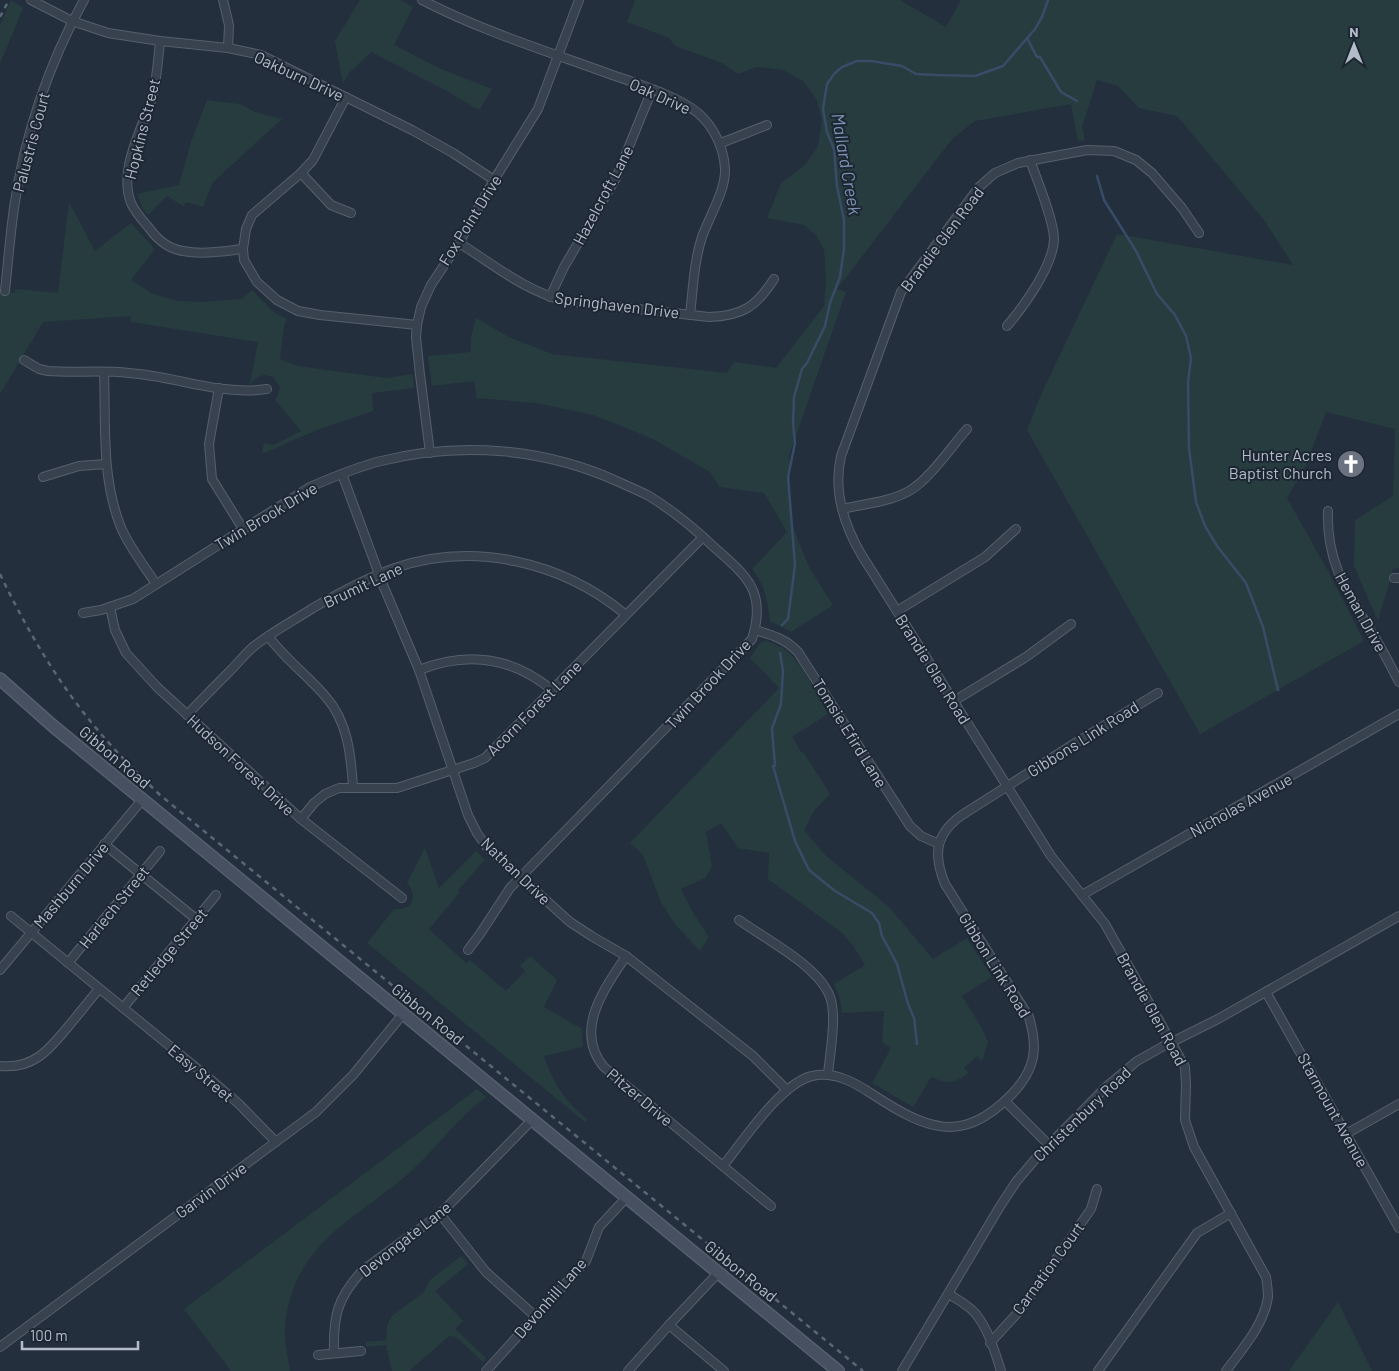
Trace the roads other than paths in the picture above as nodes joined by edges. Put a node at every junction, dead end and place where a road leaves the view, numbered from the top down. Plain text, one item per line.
1 (31, 0) edge
2 (84, 0) edge
3 (223, 0) edge
4 (422, 0) edge
5 (579, 0) edge
6 (72, 21) junction
7 (160, 41) junction
8 (228, 48) junction
9 (559, 56) junction
10 (652, 90) junction
11 (346, 97) junction
12 (767, 125) dead end
13 (720, 143) junction
14 (1030, 160) junction
15 (301, 173) junction
16 (494, 180) junction
17 (351, 213) dead end
18 (1199, 233) dead end
19 (459, 243) junction
20 (243, 249) junction
21 (774, 279) dead end
22 (5, 291) dead end
23 (550, 297) junction
24 (690, 315) junction
25 (417, 325) junction
26 (1007, 326) dead end
27 (24, 360) dead end
28 (104, 372) junction
29 (219, 388) junction
30 (266, 389) dead end
31 (967, 430) dead end
32 (430, 452) junction
33 (106, 464) junction
34 (342, 474) junction
35 (43, 477) dead end
36 (842, 509) junction
37 (1328, 511) dead end
38 (243, 529) junction
39 (1016, 529) dead end
40 (704, 537) junction
41 (379, 575) junction
42 (156, 584) junction
43 (110, 607) junction
44 (897, 611) junction
45 (83, 613) dead end
46 (625, 614) junction
47 (1071, 624) dead end
48 (755, 630) junction
49 (268, 636) junction
50 (419, 670) junction
51 (0, 679) edge
52 (1399, 682) edge
53 (552, 690) junction
54 (1158, 693) dead end
55 (954, 700) junction
56 (1399, 714) edge
57 (187, 715) junction
58 (453, 770) junction
59 (1008, 786) junction
60 (353, 787) junction
61 (142, 800) junction
62 (301, 819) junction
63 (104, 844) junction
64 (939, 844) junction
65 (160, 851) dead end
66 (141, 875) junction
67 (520, 878) junction
68 (216, 895) dead end
69 (1082, 895) junction
70 (402, 898) dead end
71 (11, 916) dead end
72 (1399, 916) edge
73 (196, 919) junction
74 (739, 920) dead end
75 (32, 932) junction
76 (468, 950) dead end
77 (626, 956) junction
78 (68, 963) junction
79 (0, 970) edge
80 (99, 989) junction
81 (1266, 992) junction
82 (122, 1008) junction
83 (403, 1014) junction
84 (1172, 1042) junction
85 (0, 1066) edge
86 (828, 1074) junction
87 (786, 1089) junction
88 (1005, 1101) junction
89 (1399, 1104) edge
90 (532, 1120) junction
91 (1346, 1134) junction
92 (276, 1142) junction
93 (1049, 1145) junction
94 (723, 1166) junction
95 (1097, 1188) dead end
96 (626, 1198) junction
97 (771, 1206) dead end
98 (1231, 1213) junction
99 (440, 1214) junction
100 (1399, 1228) edge
101 (718, 1273) junction
102 (948, 1294) junction
103 (535, 1316) junction
104 (669, 1325) junction
105 (990, 1343) junction
106 (1, 1345) edge
107 (361, 1351) dead end
108 (334, 1354) junction
109 (318, 1355) dead end
110 (486, 1371) edge
111 (628, 1371) edge
112 (724, 1371) edge
113 (838, 1371) edge
114 (902, 1371) edge
115 (1000, 1371) edge
116 (1098, 1371) edge
117 (1226, 1371) edge

1 - 6 street, Oakburn Drive
2 - 6 street, Palustris Court
3 - 8 street
4 - 9 street, Oak Drive
5 - 9 street, Fox Point Drive
6 - 7 street, Oakburn Drive
6 - 22 street, Palustris Court
7 - 8 street, Oakburn Drive
7 - 20 street, Hopkins Street
8 - 11 street, Oakburn Drive
9 - 10 street, Oak Drive
9 - 16 street, Fox Point Drive
10 - 13 street, Oak Drive
10 - 23 street, Hazelcroft Lane
11 - 15 street
11 - 16 street, Oakburn Drive
12 - 13 street
13 - 24 street, Oak Drive
14 - 18 street, Brandie Glen Road
14 - 26 street
14 - 36 street, Brandie Glen Road
15 - 17 street
15 - 20 street
16 - 19 street, Fox Point Drive
19 - 23 street, Springhaven Drive
19 - 25 street, Fox Point Drive
20 - 25 street
21 - 24 street, Springhaven Drive
23 - 24 street, Springhaven Drive
25 - 32 street, Fox Point Drive
27 - 28 street
28 - 29 street
28 - 33 street
29 - 30 street
29 - 38 street
31 - 36 street
32 - 34 street, Twin Brook Drive
32 - 40 street, Twin Brook Drive
33 - 35 street
33 - 42 street
34 - 38 street, Twin Brook Drive
34 - 41 street, Nathan Drive
36 - 44 street, Brandie Glen Road
37 - 52 street, Heman Drive
38 - 42 street, Twin Brook Drive
39 - 44 street
40 - 46 street, Acorn Forest Lane
40 - 48 street, Twin Brook Drive
41 - 46 street, Brumit Lane
41 - 49 street, Brumit Lane
41 - 50 street, Nathan Drive
42 - 43 street, Twin Brook Drive
43 - 45 street, Twin Brook Drive
43 - 57 street, Hudson Forest Drive
44 - 55 street, Brandie Glen Road
46 - 53 street, Acorn Forest Lane
47 - 55 street
48 - 64 street, Tomsie Efird Lane
48 - 67 street, Twin Brook Drive
49 - 57 street, Brumit Lane
49 - 60 street
50 - 53 street
50 - 58 street, Nathan Drive
51 - 61 main road, Gibbon Road
53 - 58 street, Acorn Forest Lane
54 - 59 street, Gibbons Link Road
55 - 59 street, Brandie Glen Road
56 - 69 street, Nicholas Avenue
57 - 62 street, Hudson Forest Drive
58 - 60 street, Acorn Forest Lane
58 - 67 street, Nathan Drive
59 - 64 street
59 - 69 street, Brandie Glen Road
60 - 62 street, Acorn Forest Lane
61 - 63 street, Mashburn Drive
61 - 83 main road, Gibbon Road
62 - 70 street, Hudson Forest Drive
63 - 66 street
63 - 75 street, Mashburn Drive
64 - 88 street, Gibbon Link Road
65 - 66 street, Harlech Street
66 - 73 street
66 - 78 street, Harlech Street
67 - 76 street, Twin Brook Drive
67 - 77 street, Nathan Drive
68 - 73 street, Retledge Street
69 - 84 street, Brandie Glen Road
71 - 75 street, Easy Street
72 - 81 street, Christenbury Road
73 - 82 street, Retledge Street
74 - 86 street
75 - 78 street, Easy Street
75 - 79 street, Mashburn Drive
77 - 87 street, Nathan Drive
77 - 94 street, Pitzer Drive
78 - 80 street, Easy Street
80 - 82 street, Easy Street
80 - 85 street
81 - 84 street, Christenbury Road
81 - 91 street, Starmount Avenue
82 - 92 street, Easy Street
83 - 90 main road, Gibbon Road
83 - 92 street, Garvin Drive
84 - 93 street, Christenbury Road
84 - 98 street, Brandie Glen Road
86 - 87 street
86 - 88 street, Gibbon Link Road
87 - 94 street
88 - 93 street
89 - 91 street
90 - 96 main road, Gibbon Road
90 - 99 street, Devongate Lane
91 - 100 street, Starmount Avenue
92 - 106 street, Garvin Drive
93 - 102 street, Christenbury Road
94 - 97 street, Pitzer Drive
95 - 105 street, Carnation Court
96 - 101 main road, Gibbon Road
96 - 103 street, Devonhill Lane
98 - 116 street
98 - 117 street, Brandie Glen Road
99 - 103 street
99 - 108 street, Devongate Lane
101 - 104 street
101 - 113 main road, Gibbon Road
102 - 105 street
102 - 114 street, Christenbury Road
103 - 110 street, Devonhill Lane
104 - 111 street
104 - 112 street
105 - 115 street
107 - 108 street
108 - 109 street

